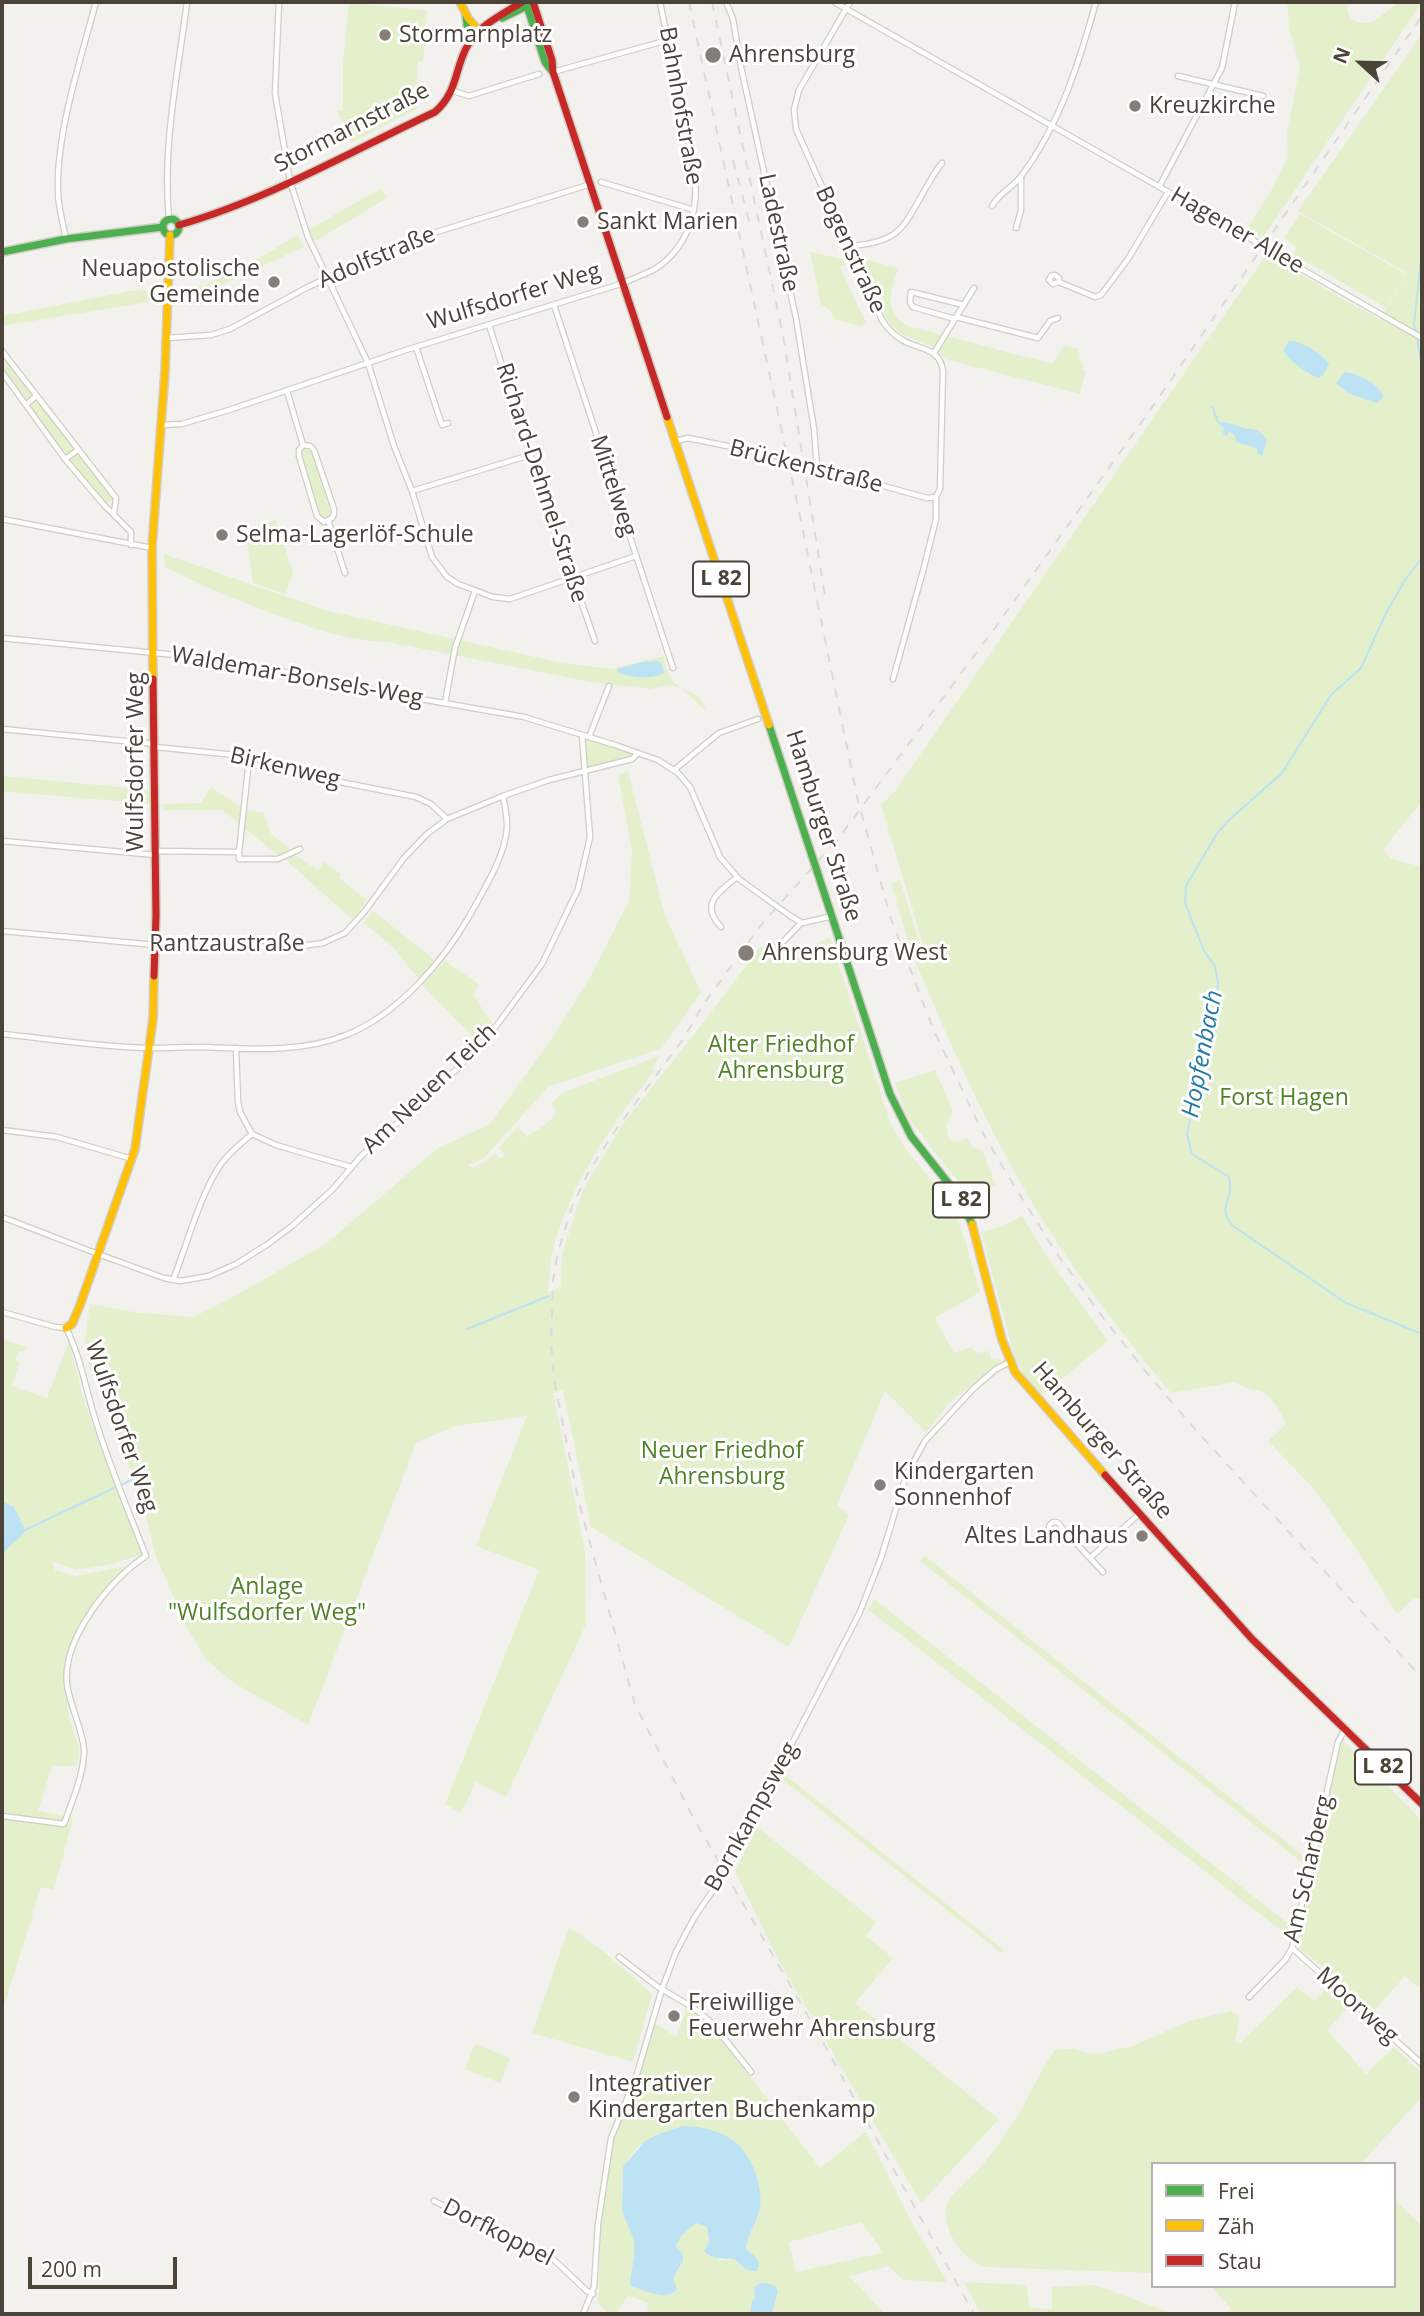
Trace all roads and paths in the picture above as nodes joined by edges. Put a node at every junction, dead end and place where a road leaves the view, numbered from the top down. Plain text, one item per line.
1 (96, 2) edge
2 (187, 2) edge
3 (279, 2) edge
4 (460, 2) edge
5 (660, 2) edge
6 (726, 2) edge
7 (834, 2) edge
8 (850, 2) edge
9 (1096, 2) edge
10 (1235, 2) edge
11 (530, 3) edge
12 (846, 8) junction
13 (477, 34) junction
14 (668, 40) junction
15 (554, 72) junction
16 (539, 74) dead end
17 (1178, 76) dead end
18 (1216, 84) junction
19 (453, 91) junction
20 (1262, 96) dead end
21 (1051, 125) junction
22 (942, 163) dead end
23 (1021, 177) junction
24 (290, 181) junction
25 (601, 182) dead end
26 (592, 184) junction
27 (1159, 187) junction
28 (1168, 192) junction
29 (992, 206) dead end
30 (694, 210) junction
31 (169, 219) junction
32 (179, 225) junction
33 (163, 228) junction
34 (1016, 228) dead end
35 (170, 235) junction
36 (66, 239) junction
37 (848, 246) junction
38 (2, 252) edge
39 (328, 277) junction
40 (1059, 282) dead end
41 (624, 283) junction
42 (974, 288) dead end
43 (554, 305) junction
44 (964, 305) junction
45 (956, 318) junction
46 (1058, 318) dead end
47 (489, 325) junction
48 (166, 338) junction
49 (1422, 338) edge
50 (416, 347) junction
51 (2, 351) edge
52 (934, 353) junction
53 (368, 363) junction
54 (2, 372) edge
55 (287, 391) junction
56 (36, 396) junction
57 (26, 405) junction
58 (448, 424) dead end
59 (161, 425) junction
60 (676, 441) junction
61 (303, 445) junction
62 (78, 450) junction
63 (530, 455) junction
64 (65, 459) junction
65 (815, 467) junction
66 (412, 491) junction
67 (936, 497) junction
68 (114, 510) junction
69 (2, 519) edge
70 (328, 520) junction
71 (131, 545) junction
72 (152, 548) junction
73 (636, 556) junction
74 (345, 573) dead end
75 (572, 580) junction
76 (475, 591) junction
77 (2, 638) edge
78 (595, 641) dead end
79 (154, 653) junction
80 (673, 668) dead end
81 (892, 679) dead end
82 (609, 686) dead end
83 (444, 703) junction
84 (758, 719) dead end
85 (2, 729) edge
86 (585, 736) junction
87 (155, 746) junction
88 (638, 753) junction
89 (249, 760) junction
90 (674, 770) junction
91 (584, 771) junction
92 (503, 796) junction
93 (447, 819) junction
94 (2, 841) edge
95 (300, 849) dead end
96 (239, 852) junction
97 (156, 853) junction
98 (737, 877) junction
99 (832, 916) junction
100 (801, 923) junction
101 (722, 927) dead end
102 (2, 931) edge
103 (156, 945) junction
104 (778, 947) dead end
105 (2, 1034) edge
106 (150, 1048) junction
107 (236, 1048) junction
108 (2, 1129) edge
109 (252, 1134) junction
110 (132, 1159) junction
111 (351, 1167) junction
112 (2, 1217) edge
113 (98, 1254) junction
114 (173, 1280) junction
115 (2, 1312) edge
116 (66, 1328) junction
117 (1010, 1362) junction
118 (1139, 1514) junction
119 (1061, 1527) dead end
120 (1090, 1558) junction
121 (1103, 1572) dead end
122 (1345, 1729) junction
123 (1422, 1804) edge
124 (2, 1816) edge
125 (1292, 1948) junction
126 (619, 1957) dead end
127 (662, 1989) junction
128 (1249, 1997) dead end
129 (1422, 2064) edge
130 (751, 2072) dead end
131 (434, 2201) dead end
132 (593, 2294) junction
133 (583, 2314) edge

1 - 36 street
2 - 31 street
3 - 24 street
4 - 13 main road
5 - 14 street, Bahnhofstraße
6 - 65 street, Ladestraße
7 - 12 street, Hagener Allee
8 - 12 street, Bogenstraße
9 - 21 street
10 - 18 street
11 - 13 main road
11 - 15 main road, Hamburger Straße / L 82
12 - 21 street, Hagener Allee
12 - 37 street, Bogenstraße
13 - 19 main road
14 - 15 street
14 - 30 street, Bahnhofstraße
15 - 26 main road, Hamburger Straße / L 82
16 - 19 street, Stormarnstraße
17 - 18 street
18 - 20 street
18 - 27 street
19 - 24 main road, Stormarnstraße
21 - 23 street
21 - 27 street, Hagener Allee
22 - 37 street
23 - 29 street
23 - 34 street
24 - 32 main road, Stormarnstraße
24 - 39 street
25 - 30 street, Bahnhofstraße
26 - 39 street, Adolfstraße
26 - 41 main road, Hamburger Straße / L 82
27 - 28 street, Hagener Allee
28 - 40 street
28 - 49 street, Hagener Allee, bridge
30 - 41 street, Bahnhofstraße
31 - 32 main road
31 - 33 main road
32 - 35 main road
33 - 35 main road
33 - 36 main road
35 - 48 main road
36 - 38 main road
37 - 52 street, Bogenstraße
39 - 48 street, Adolfstraße
39 - 53 street
41 - 43 street, Wulfsdorfer Weg
41 - 60 main road, Hamburger Straße / L 82
42 - 44 street
43 - 47 street, Wulfsdorfer Weg
43 - 73 street, Mittelweg
44 - 45 street
44 - 45 street
45 - 46 street
45 - 52 street
47 - 50 street, Wulfsdorfer Weg
47 - 63 street, Richard-Dehmel-Straße
48 - 59 main road
50 - 53 street, Wulfsdorfer Weg
50 - 58 street
51 - 56 street
52 - 67 street
53 - 55 street, Wulfsdorfer Weg
53 - 66 street
54 - 57 street
55 - 59 street, Wulfsdorfer Weg
55 - 61 street
56 - 57 street
56 - 62 street
57 - 64 street
59 - 72 main road, Wulfsdorfer Weg
60 - 65 street, Brückenstraße, bridge
60 - 99 main road, Hamburger Straße / L 82, bridge
61 - 70 street
61 - 70 street
62 - 64 street
62 - 68 street
63 - 66 street
63 - 75 street, Richard-Dehmel-Straße
64 - 68 street
65 - 67 street, Brückenstraße
66 - 76 street
67 - 81 street
68 - 71 street
69 - 71 street
70 - 74 street
71 - 72 street
72 - 79 main road, Wulfsdorfer Weg
73 - 75 street
73 - 80 street, Mittelweg
75 - 76 street
75 - 78 street, Richard-Dehmel-Straße
76 - 83 street
77 - 79 street, Waldemar-Bonsels-Weg
79 - 83 street, Waldemar-Bonsels-Weg
79 - 87 main road, Wulfsdorfer Weg
82 - 86 street
83 - 86 street, Waldemar-Bonsels-Weg
84 - 90 street
85 - 87 street, Birkenweg
86 - 88 street, Waldemar-Bonsels-Weg
86 - 91 street, Am Neuen Teich
87 - 89 street, Birkenweg
87 - 97 main road, Wulfsdorfer Weg
88 - 90 street, Waldemar-Bonsels-Weg
88 - 91 street, Rantzaustraße
89 - 93 street, Birkenweg
89 - 96 street
90 - 98 street, Waldemar-Bonsels-Weg
91 - 92 street, Rantzaustraße
91 - 111 street, Am Neuen Teich
92 - 93 street, Rantzaustraße
92 - 107 street
93 - 103 street, Rantzaustraße
94 - 97 street
95 - 96 street
96 - 97 street
97 - 103 main road, Wulfsdorfer Weg
98 - 100 street, Waldemar-Bonsels-Weg, bridge
98 - 101 street
99 - 100 street
99 - 117 main road, Hamburger Straße / L 82
100 - 104 street
102 - 103 street, Rantzaustraße
103 - 106 main road, Wulfsdorfer Weg
105 - 106 street
106 - 107 street
106 - 110 main road, Wulfsdorfer Weg
107 - 109 street
108 - 110 street
109 - 111 street
109 - 114 street
110 - 113 main road, Wulfsdorfer Weg
111 - 114 street, Am Neuen Teich
112 - 113 street, Am Neuen Teich
113 - 114 street, Am Neuen Teich
113 - 116 main road, Wulfsdorfer Weg
115 - 116 street
116 - 124 street, Wulfsdorfer Weg
117 - 118 main road, Hamburger Straße / L 82
117 - 127 street, Bornkampsweg, bridge
118 - 120 street
118 - 122 main road, Hamburger Straße / L 82
119 - 120 street
120 - 121 street
122 - 123 main road, Hamburger Straße / L 82
122 - 125 street, Am Scharberg
125 - 128 street, Am Scharberg
125 - 129 street, Moorweg
126 - 127 street
127 - 130 street
127 - 132 street, Bornkampsweg
131 - 132 street, Dorfkoppel
132 - 133 street, Bornkampsweg

